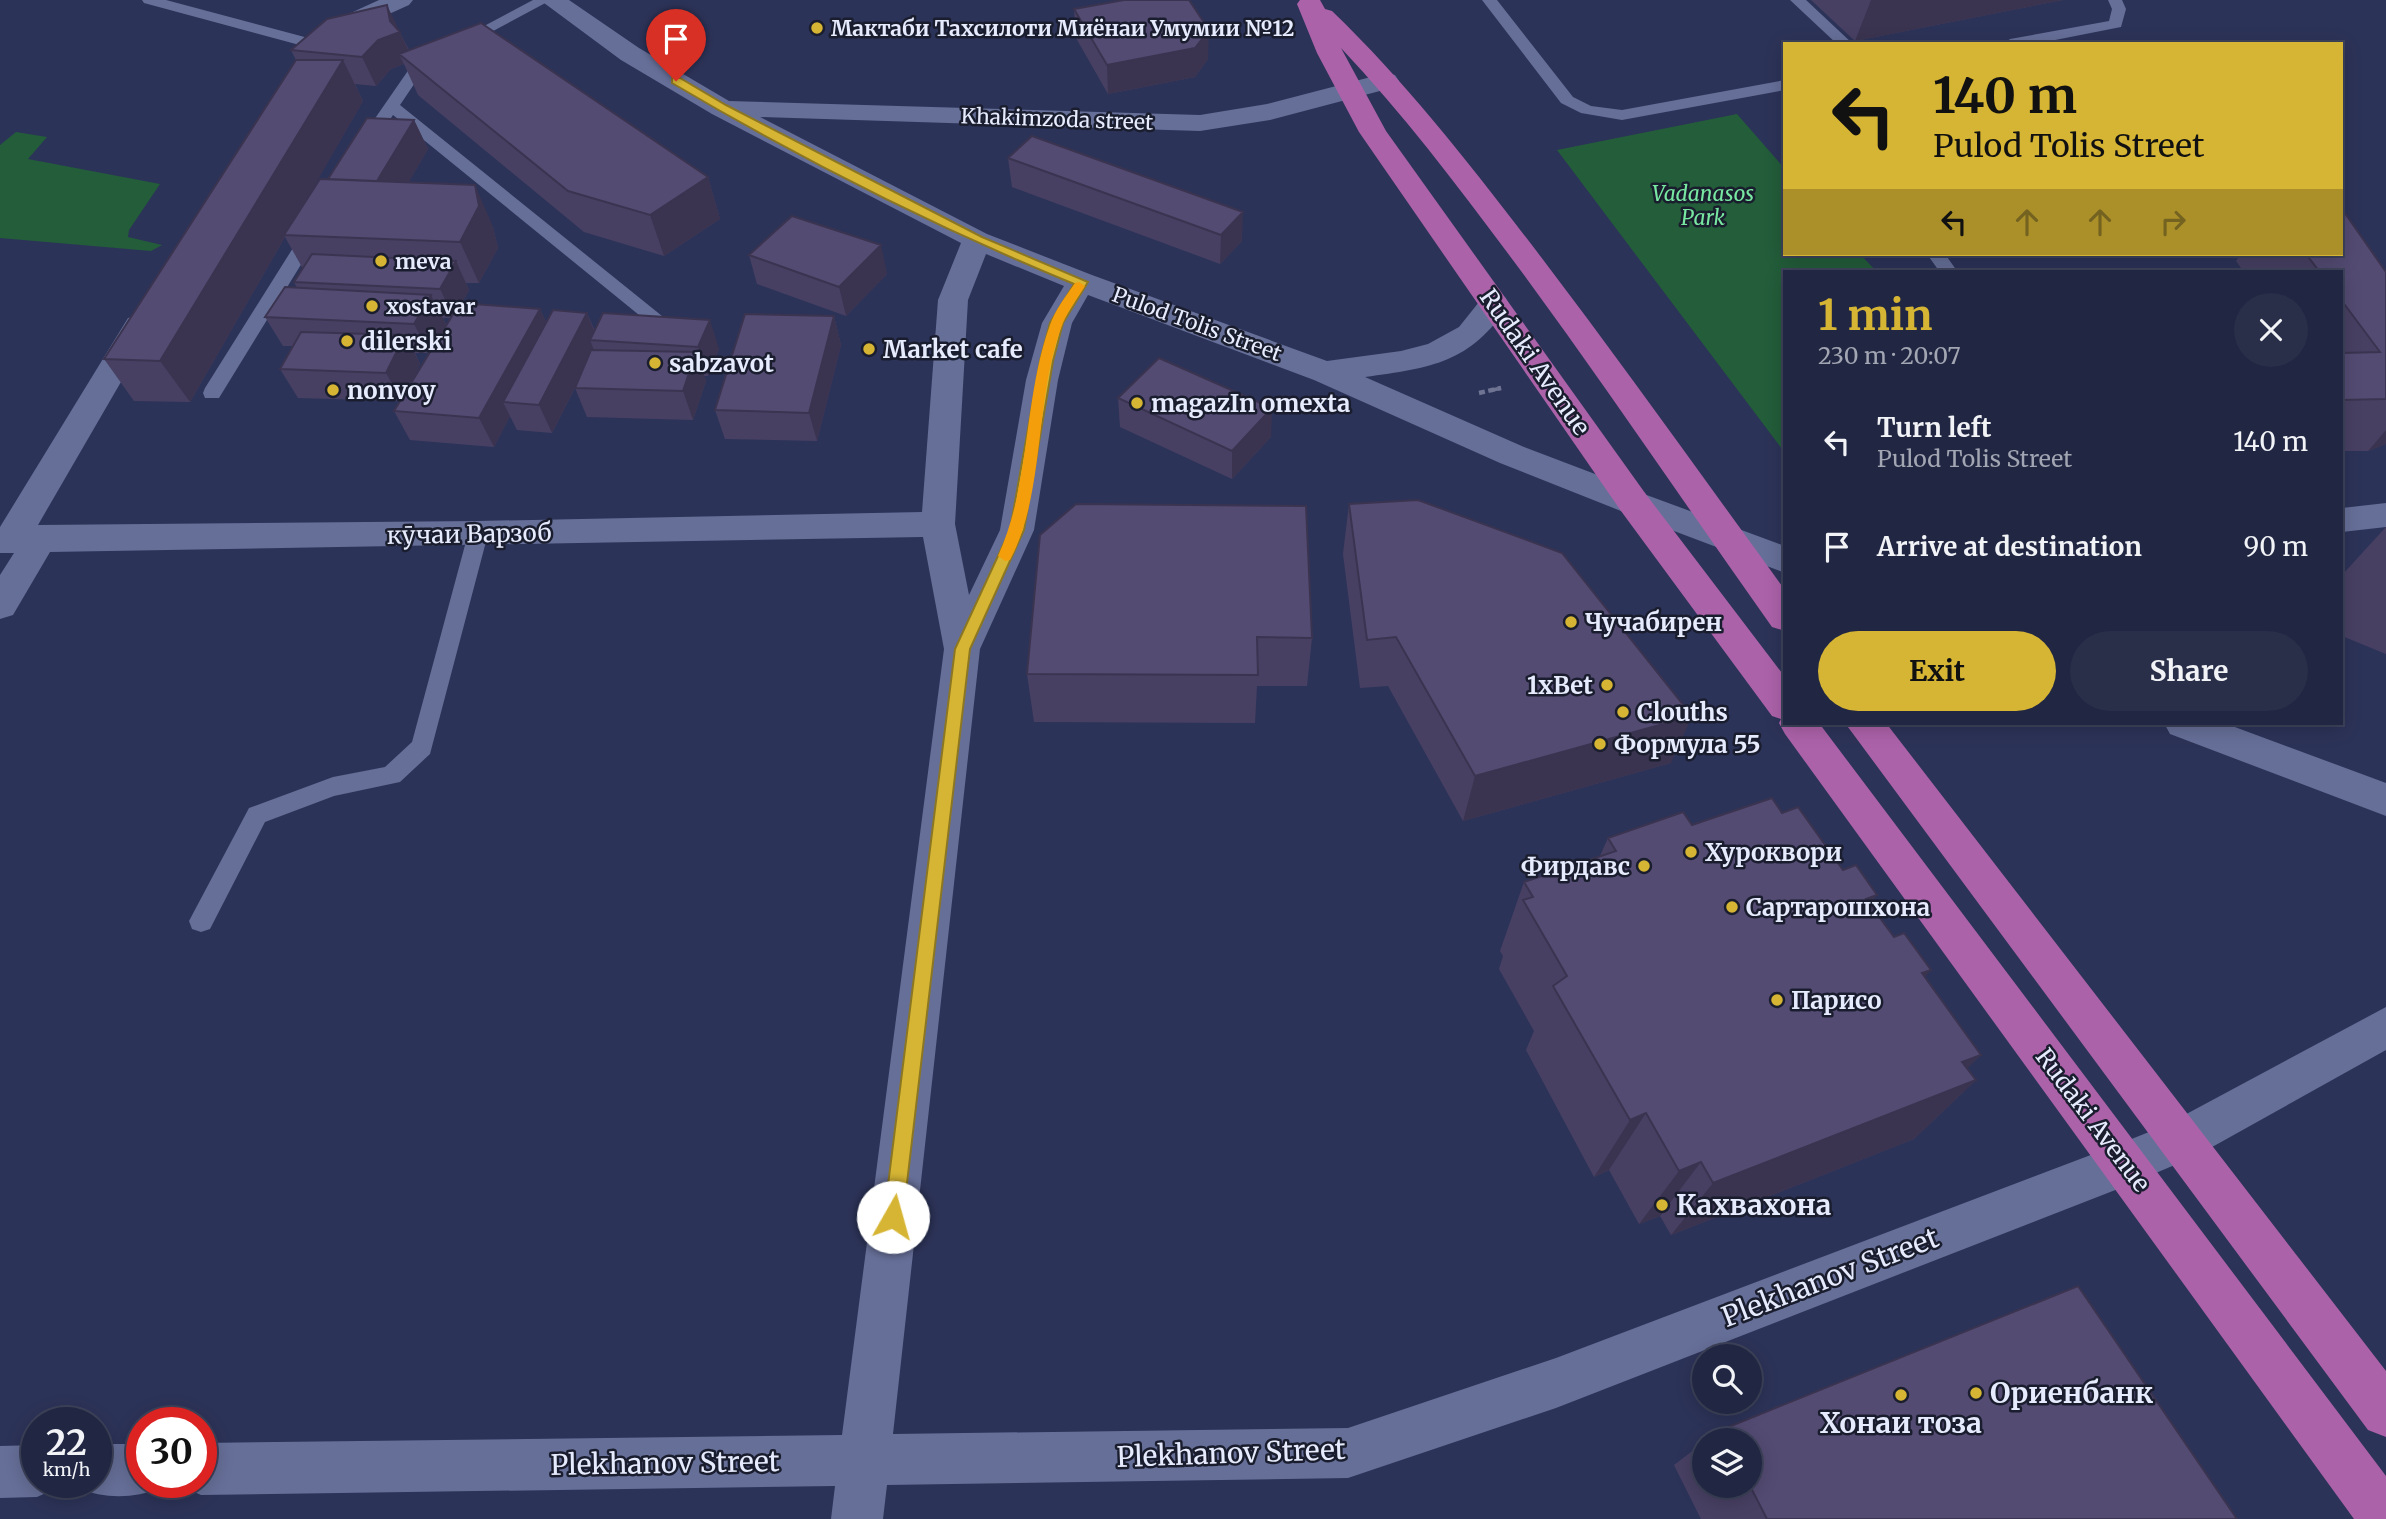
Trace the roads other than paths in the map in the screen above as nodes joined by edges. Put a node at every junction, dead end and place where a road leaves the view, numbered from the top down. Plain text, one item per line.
1 (149, 0) edge
2 (400, 0) edge
3 (544, 0) edge
4 (553, 0) edge
5 (1489, 0) edge
6 (1797, 0) edge
7 (2115, 0) edge
8 (1309, 2) edge
9 (1844, 42) edge
10 (2021, 42) edge
11 (300, 54) joint
12 (1386, 81) junction
13 (1783, 85) edge
14 (1348, 89) junction
15 (391, 106) junction
16 (722, 108) junction
17 (356, 159) edge
18 (320, 217) edge
19 (977, 240) junction
20 (1081, 282) junction
21 (152, 303) edge
22 (1494, 304) junction
23 (661, 324) edge
24 (1325, 372) junction
25 (212, 393) dead end
26 (1633, 502) junction
27 (2386, 514) edge
28 (2343, 520) edge
29 (938, 524) junction
30 (478, 534) junction
31 (1728, 537) junction
32 (18, 539) edge
33 (1783, 559) edge
34 (0, 605) edge
35 (1783, 614) edge
36 (962, 649) junction
37 (1783, 702) edge
38 (1799, 725) edge
39 (1866, 725) edge
40 (2188, 725) edge
41 (2386, 800) edge
42 (201, 921) dead end
43 (2386, 1027) edge
44 (2180, 1141) junction
45 (2125, 1164) junction
46 (2386, 1412) edge
47 (864, 1460) junction
48 (217, 1469) edge
49 (21, 1471) edge
50 (0, 1472) edge
51 (2386, 1518) edge
52 (857, 1519) edge

1 - 11 lane
2 - 11 street
3 - 15 lane
4 - 16 street, Pulod Tolis Street
5 - 13 lane
6 - 9 lane
7 - 10 lane
8 - 12 highway, Rudaki Avenue
8 - 14 highway, Rudaki Avenue
12 - 14 street, Khakimzoda street
12 - 31 highway, Rudaki Avenue
14 - 16 street, Khakimzoda street
14 - 22 highway, Rudaki Avenue
15 - 17 lane
15 - 23 lane
16 - 19 street, Pulod Tolis Street
18 - 25 lane
19 - 20 street, Pulod Tolis Street
19 - 29 street
20 - 24 street, Pulod Tolis Street
20 - 36 street
21 - 32 street
22 - 24 street
22 - 26 highway, Rudaki Avenue
24 - 26 street, Pulod Tolis Street
26 - 31 street, Pulod Tolis Street
26 - 37 highway, Rudaki Avenue
27 - 28 street
29 - 30 street, кӯчаи Варзоб
29 - 36 street
30 - 32 street, кӯчаи Варзоб
30 - 42 lane
31 - 33 street, Pulod Tolis Street
31 - 35 highway, Rudaki Avenue
32 - 34 street
36 - 47 street
38 - 45 highway, Rudaki Avenue
39 - 44 highway
40 - 41 street
43 - 44 street, Plekhanov Street
44 - 45 street, Plekhanov Street
44 - 46 highway
45 - 47 street, Plekhanov Street
45 - 51 highway, Rudaki Avenue
47 - 48 street, Plekhanov Street
47 - 52 street
49 - 50 street

